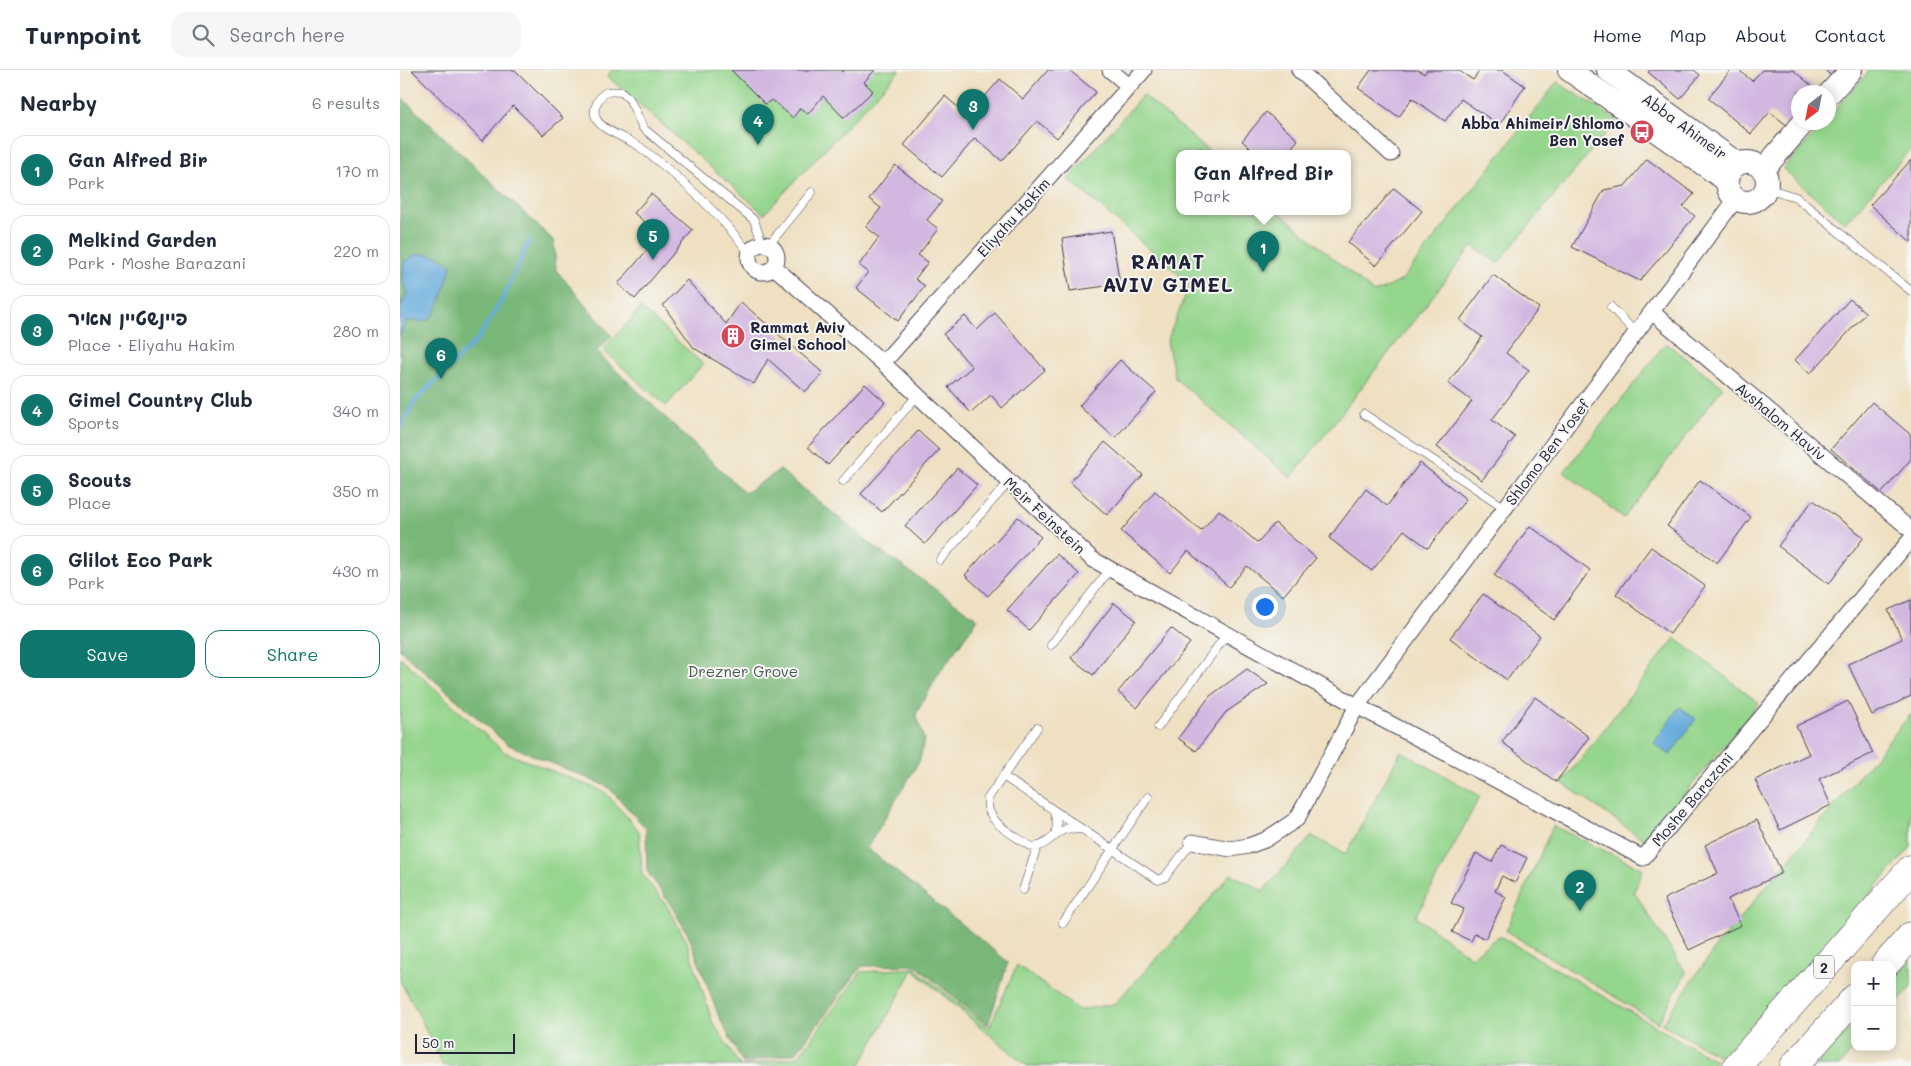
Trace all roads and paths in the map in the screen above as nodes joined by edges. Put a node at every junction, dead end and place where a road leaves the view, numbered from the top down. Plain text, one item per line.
1 (1110, 70) edge
2 (1144, 70) edge
3 (1299, 70) edge
4 (1569, 70) edge
5 (1608, 70) edge
6 (1851, 70) edge
7 (1129, 86) junction
8 (1836, 86) edge
9 (1798, 130) edge
10 (1391, 154) dead end
11 (1764, 179) junction
12 (1734, 181) junction
13 (812, 192) dead end
14 (766, 245) junction
15 (750, 254) junction
16 (774, 267) junction
17 (1911, 291) edge
18 (1611, 307) dead end
19 (1652, 312) junction
20 (1636, 333) junction
21 (883, 363) junction
22 (918, 396) junction
23 (1364, 414) dead end
24 (843, 481) dead end
25 (1009, 482) junction
26 (1505, 508) junction
27 (1911, 530) edge
28 (1911, 539) edge
29 (940, 560) dead end
30 (1110, 570) junction
31 (1227, 634) junction
32 (1050, 645) dead end
33 (1357, 706) junction
34 (1158, 727) dead end
35 (1037, 728) dead end
36 (1003, 776) junction
37 (1148, 797) dead end
38 (1054, 811) junction
39 (1080, 829) junction
40 (1055, 836) junction
41 (1192, 842) joint
42 (1037, 847) junction
43 (1111, 850) junction
44 (1911, 869) edge
45 (1023, 890) dead end
46 (1062, 923) dead end
47 (1911, 936) edge
48 (1889, 961) edge
49 (1851, 1002) edge
50 (1737, 1066) edge
51 (1794, 1066) edge

1 - 7 street
2 - 7 street, Eliyahu Hakim
3 - 10 street
4 - 12 street, Abba Ahimeir
5 - 12 street, Abba Ahimeir
6 - 8 street
7 - 21 street, Eliyahu Hakim
9 - 11 street
11 - 12 street
11 - 12 street
11 - 17 lane
12 - 19 street, Shlomo Ben Yosef
13 - 14 lane
14 - 15 street
14 - 15 lane
14 - 16 street
15 - 16 street
16 - 21 street, Meir Feinstein
18 - 20 lane
19 - 20 street, Shlomo Ben Yosef
19 - 27 street, Avshalom Haviv
20 - 26 street, Shlomo Ben Yosef
21 - 22 street, Meir Feinstein
22 - 24 lane
22 - 25 street, Meir Feinstein
23 - 26 lane
25 - 29 lane
25 - 30 street, Meir Feinstein
26 - 33 street, Shlomo Ben Yosef
28 - 33 street, Moshe Barazani
30 - 31 street, Meir Feinstein
30 - 32 lane
31 - 33 street, Meir Feinstein
31 - 34 lane
33 - 41 street, Shlomo Ben Yosef
35 - 36 lane
36 - 38 lane
36 - 42 lane
37 - 43 lane
38 - 39 lane
38 - 40 lane
39 - 40 lane
39 - 43 lane
40 - 42 lane
41 - 43 lane
42 - 45 lane
43 - 46 lane
44 - 50 highway, 2
47 - 48 highway
49 - 51 highway

